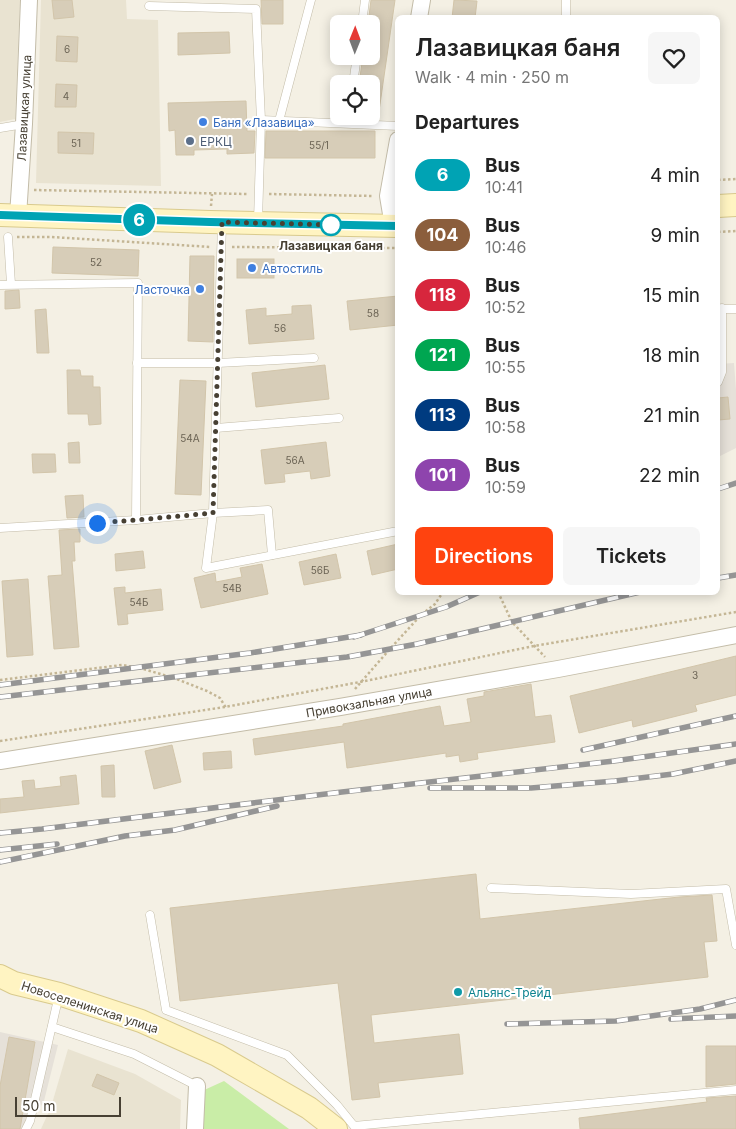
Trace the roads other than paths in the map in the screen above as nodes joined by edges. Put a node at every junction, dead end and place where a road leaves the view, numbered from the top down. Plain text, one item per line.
1 (29, 0) edge
2 (256, 0) edge
3 (310, 0) edge
4 (365, 0) edge
5 (422, 0) edge
6 (566, 0) edge
7 (149, 6) dead end
8 (256, 9) junction
9 (363, 15) edge
10 (420, 15) edge
11 (566, 15) edge
12 (261, 120) junction
13 (330, 120) edge
14 (279, 121) junction
15 (24, 124) junction
16 (380, 124) edge
17 (395, 126) edge
18 (0, 128) edge
19 (395, 157) edge
20 (736, 205) edge
21 (720, 206) edge
22 (9, 216) edge
23 (222, 222) junction
24 (258, 223) junction
25 (395, 226) edge
26 (8, 237) road end
27 (0, 284) edge
28 (11, 284) junction
29 (720, 308) edge
30 (736, 309) edge
31 (314, 358) dead end
32 (137, 363) junction
33 (218, 363) junction
34 (720, 377) edge
35 (339, 418) dead end
36 (216, 428) junction
37 (213, 513) junction
38 (136, 520) junction
39 (0, 528) edge
40 (395, 532) edge
41 (272, 555) junction
42 (736, 635) edge
43 (0, 761) edge
44 (491, 888) dead end
45 (150, 916) dead end
46 (736, 945) edge
47 (0, 976) edge
48 (59, 994) junction
49 (52, 1027) junction
50 (197, 1086) joint
51 (736, 1090) edge
52 (26, 1129) edge
53 (195, 1129) edge
54 (336, 1129) edge

1 - 15 street, Лазавицкая улица
2 - 8 lane
3 - 14 lane
4 - 9 lane
5 - 10 street
6 - 11 lane
7 - 8 lane
8 - 12 lane
12 - 14 lane
12 - 24 lane
13 - 14 lane
15 - 18 lane
15 - 22 street, Лазавицкая улица
16 - 17 lane
19 - 25 street
20 - 21 main road
22 - 23 main road
23 - 24 main road
23 - 33 lane
24 - 25 main road
26 - 28 lane
27 - 28 lane
28 - 32 lane
29 - 30 lane
29 - 34 lane
31 - 33 lane
32 - 33 lane
32 - 38 lane
33 - 36 lane
35 - 36 lane
36 - 37 lane
37 - 38 lane
37 - 41 lane
37 - 41 lane
38 - 39 lane
40 - 41 lane
42 - 43 street, Привокзальная улица
44 - 46 lane
45 - 51 lane
47 - 48 main road, Новоселенинская улица
48 - 49 lane
48 - 54 main road, Новоселенинская улица
49 - 50 lane
49 - 52 lane
50 - 53 street

